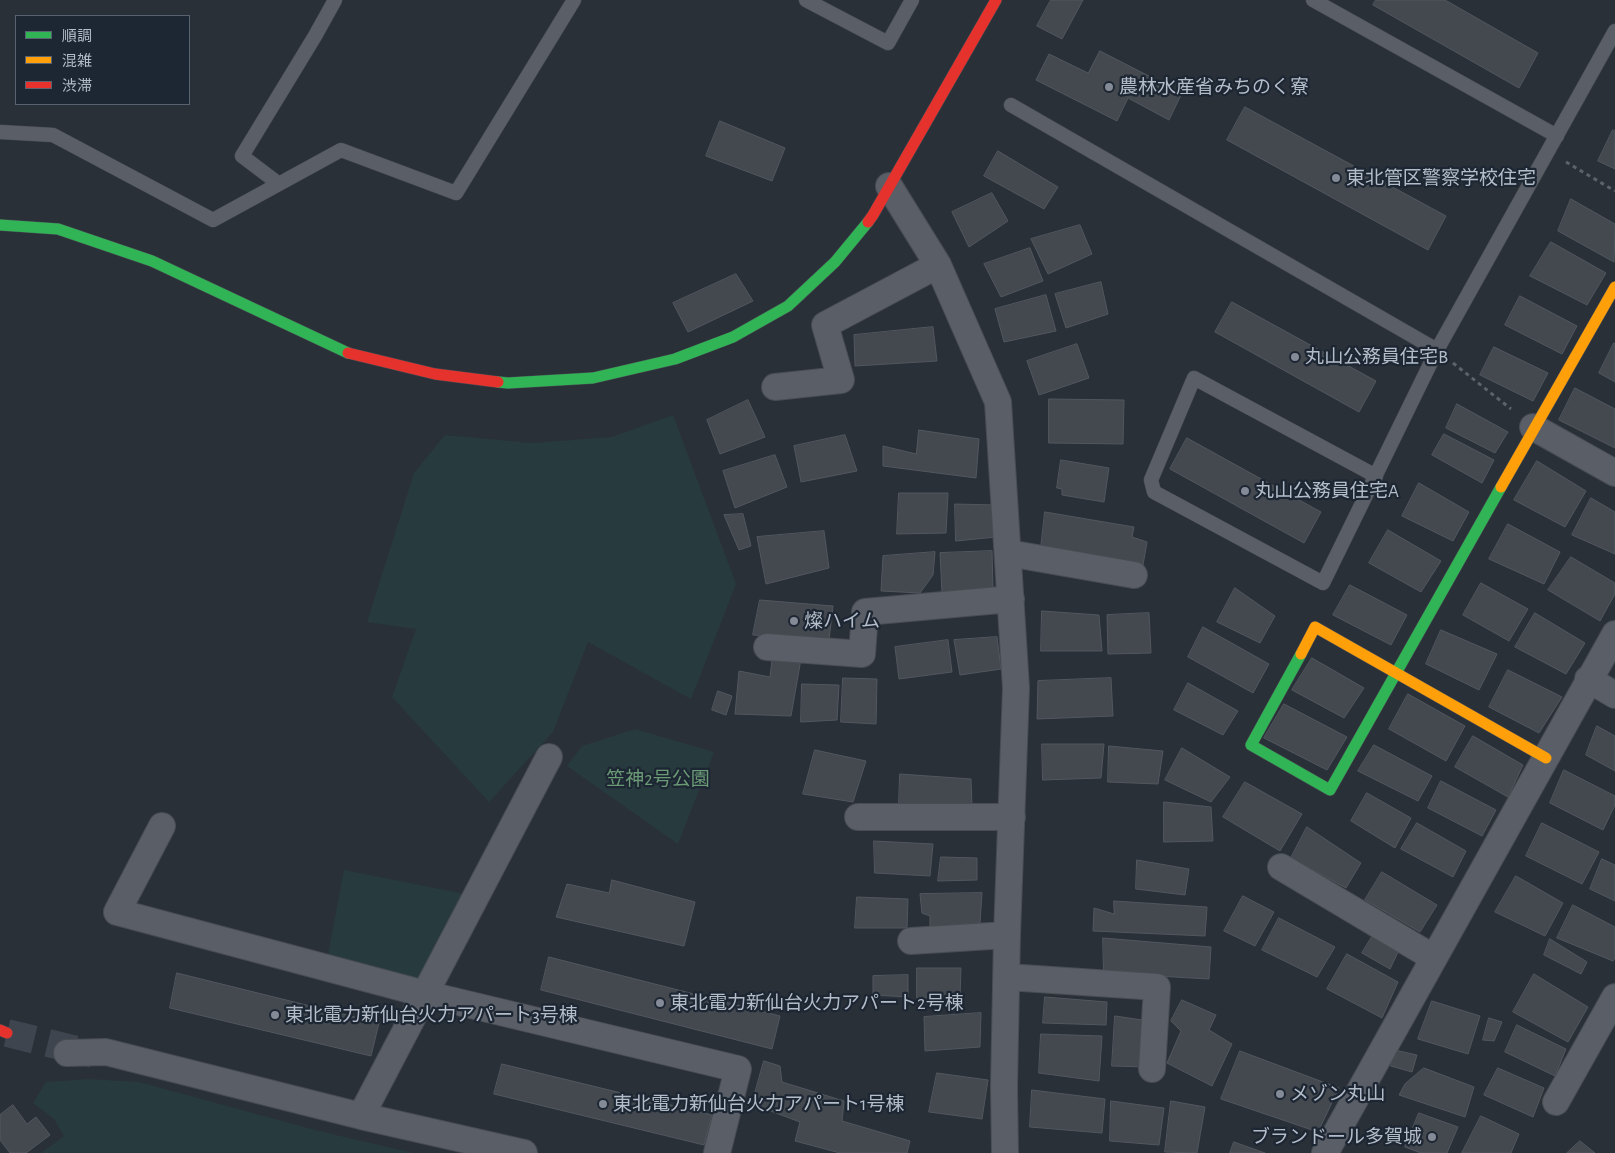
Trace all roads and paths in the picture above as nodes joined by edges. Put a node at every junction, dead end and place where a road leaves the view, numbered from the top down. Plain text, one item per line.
1 (574, 0) edge
2 (806, 0) edge
3 (912, 0) edge
4 (996, 0) edge
5 (1313, 0) edge
6 (330, 2) edge
7 (1615, 31) edge
8 (1011, 105) dead end
9 (0, 132) edge
10 (1557, 136) junction
11 (1549, 151) junction
12 (279, 184) junction
13 (889, 186) junction
14 (1615, 191) edge
15 (0, 224) edge
16 (938, 265) junction
17 (1615, 287) edge
18 (1437, 350) junction
19 (776, 388) dead end
20 (1533, 427) junction
21 (1615, 473) edge
22 (1376, 476) junction
23 (1008, 553) junction
24 (1134, 575) dead end
25 (1011, 599) junction
26 (1615, 634) edge
27 (767, 646) dead end
28 (1396, 672) junction
29 (1588, 680) junction
30 (1615, 694) edge
31 (550, 757) dead end
32 (1546, 758) junction
33 (858, 817) dead end
34 (1012, 817) junction
35 (162, 826) dead end
36 (1281, 868) dead end
37 (1007, 935) junction
38 (911, 941) dead end
39 (1434, 958) junction
40 (1007, 977) junction
41 (425, 994) junction
42 (1615, 997) edge
43 (67, 1053) tunnel mouth
44 (1152, 1069) dead end
45 (1556, 1102) dead end
46 (361, 1116) junction
47 (524, 1153) edge
48 (718, 1153) edge
49 (1005, 1153) edge
50 (1325, 1153) edge

1 - 12 lane
2 - 3 lane
4 - 13 street
5 - 10 lane
6 - 12 lane
7 - 10 lane
8 - 18 lane
9 - 12 lane
10 - 11 lane
11 - 14 path
11 - 18 lane
13 - 15 street
13 - 16 street
16 - 19 street
16 - 23 street
17 - 20 street
18 - 20 path
18 - 22 lane
20 - 21 street
20 - 28 street
22 - 22 lane
23 - 24 street
23 - 25 street
25 - 27 street
25 - 34 street
26 - 29 street
28 - 28 street
28 - 32 street
29 - 30 street
29 - 32 street
31 - 41 street
32 - 39 street
33 - 34 street
34 - 37 street
35 - 41 street
36 - 39 street
37 - 38 street
37 - 40 street
39 - 50 street
40 - 44 street
40 - 49 street
41 - 46 street
41 - 48 street
42 - 45 street
43 - 46 street
46 - 47 street

